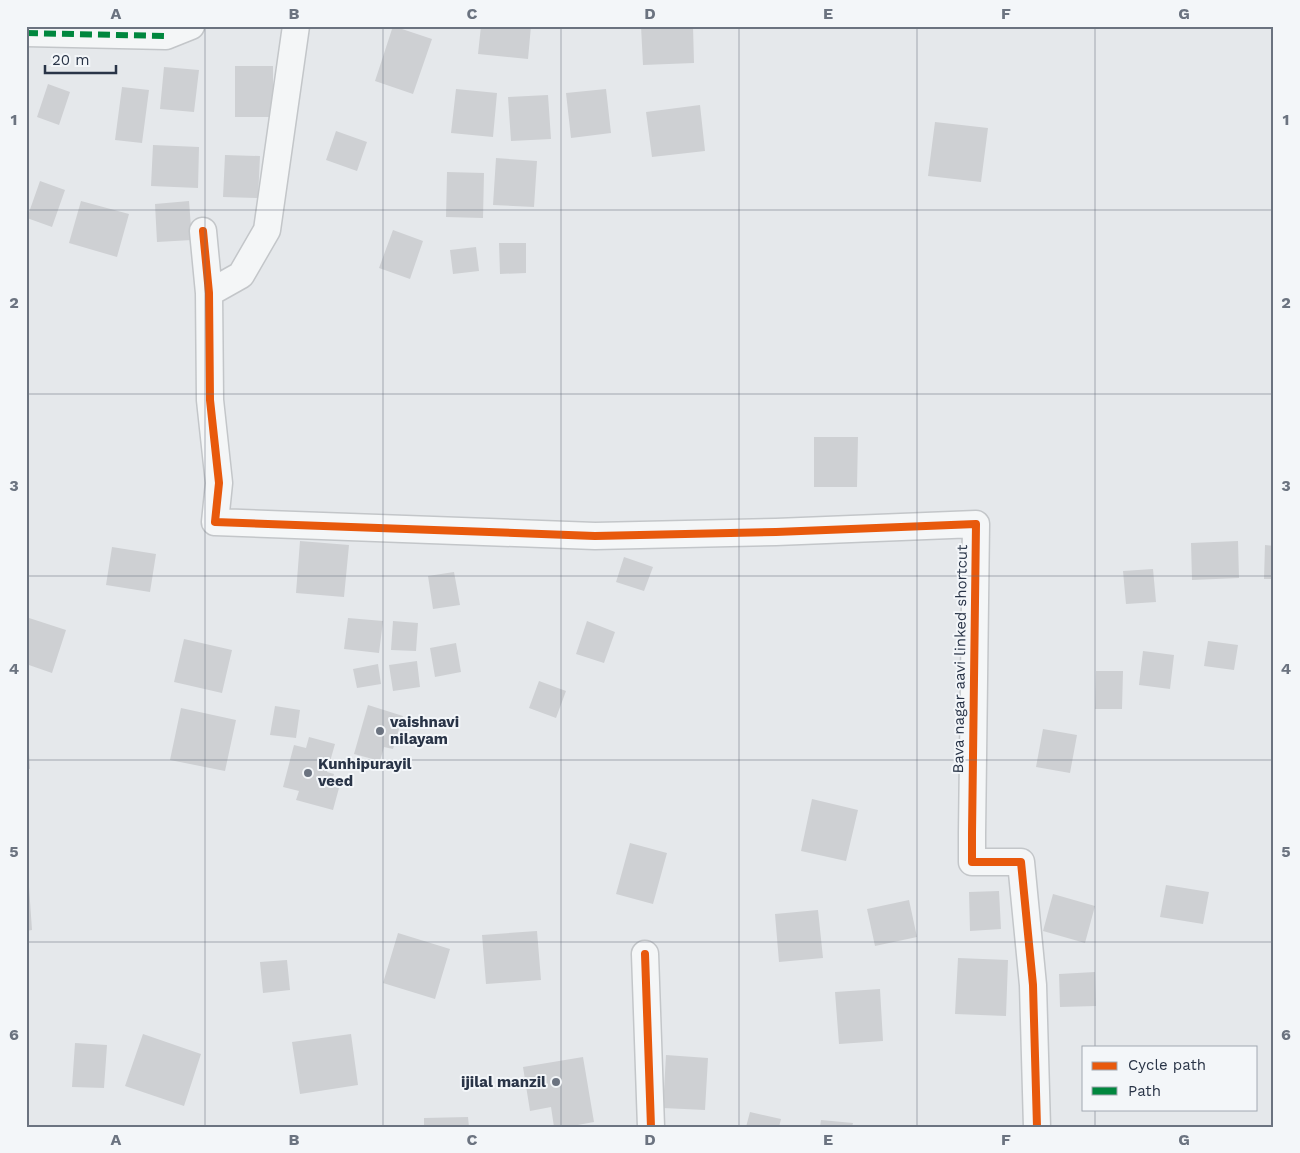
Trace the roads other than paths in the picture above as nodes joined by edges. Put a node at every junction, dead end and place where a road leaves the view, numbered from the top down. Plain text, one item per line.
1 (191, 26) edge
2 (296, 26) edge
3 (26, 33) edge
4 (203, 231) dead end
5 (209, 293) junction
6 (645, 954) dead end
7 (651, 1127) edge
8 (1037, 1127) edge

1 - 3 street
2 - 5 street
4 - 5 street
5 - 8 street, Bava nagar aavi linked shortcut
6 - 7 street

